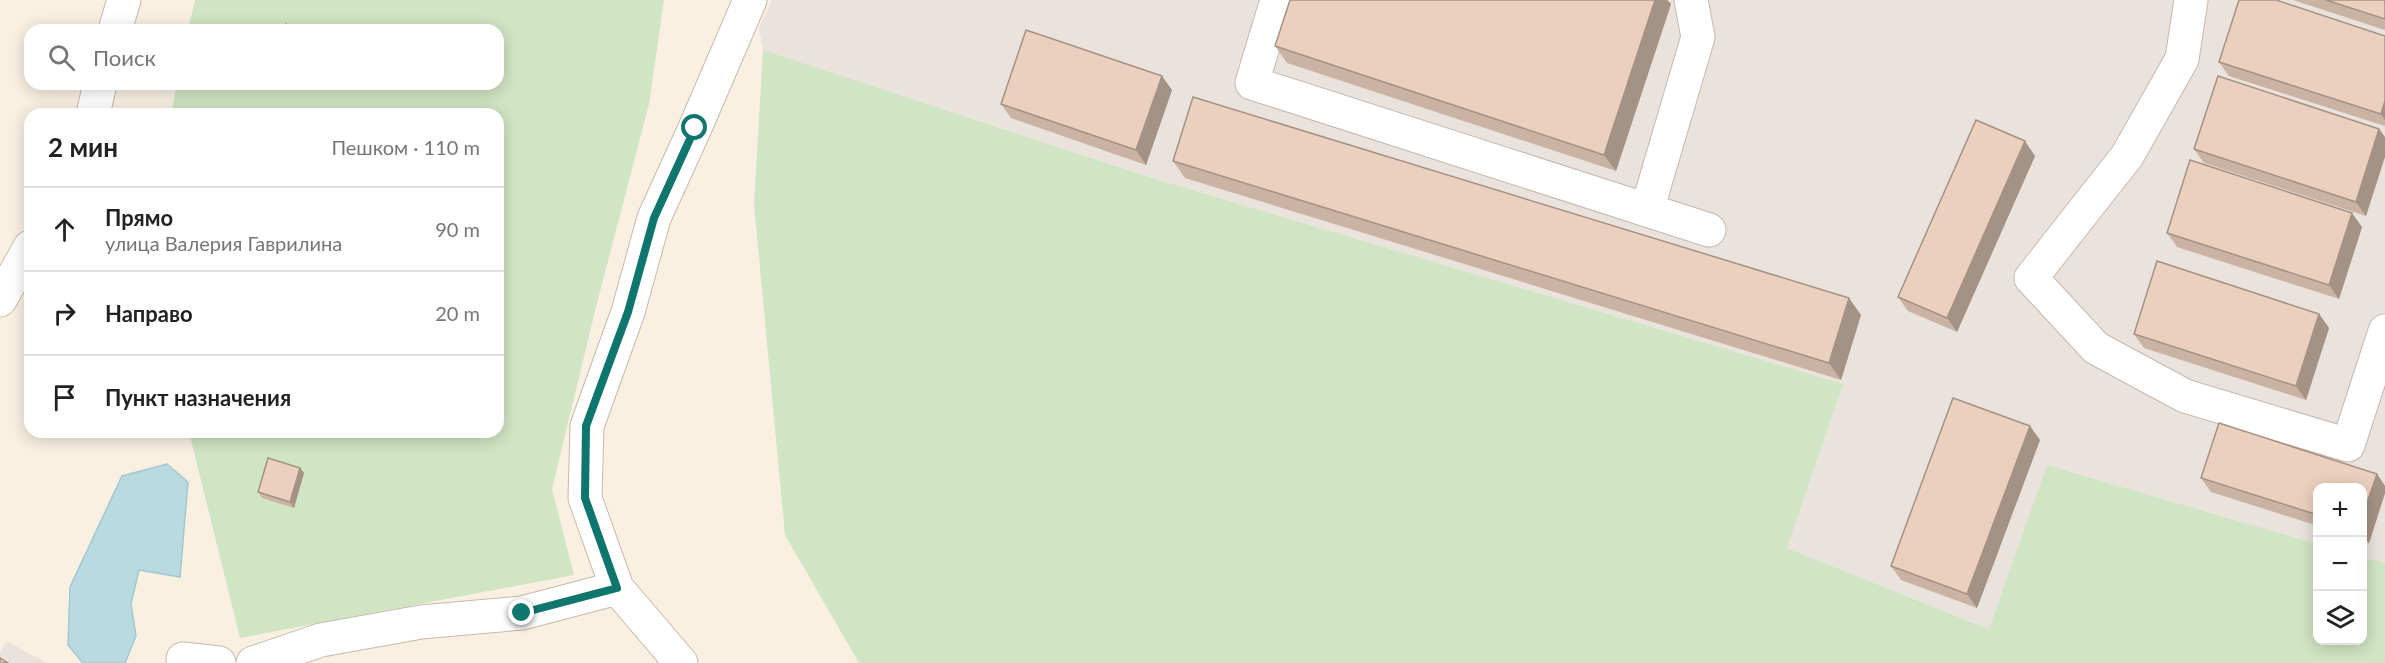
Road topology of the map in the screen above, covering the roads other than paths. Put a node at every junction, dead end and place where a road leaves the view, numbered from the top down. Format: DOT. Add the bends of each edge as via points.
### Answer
graph roads {
  1 [pos="124,0"];
  2 [pos="750,0"];
  3 [pos="1277,0"];
  4 [pos="1691,0"];
  5 [pos="2191,0"];
  6 [pos="117,24"];
  7 [pos="99,90"];
  8 [pos="94,108"];
  9 [pos="1647,210"];
  10 [pos="1709,230"];
  11 [pos="24,258"];
  12 [pos="0,300"];
  13 [pos="2385,331"];
  14 [pos="617,588"];
  15 [pos="183,659"];
  16 [pos="681,661"];
  17 [pos="219,663"];
  18 [pos="253,663"];
  1 -- 6 [label="street"];
  2 -- 14 [label="street" via="654,218 628,312 586,426 585,498"];
  3 -- 9 [label="street" via="1252,83"];
  4 -- 9 [label="street" via="1698,37"];
  5 -- 13 [label="street" via="2182,58 2127,156 2031,278 2096,348 2185,396 2348,445"];
  7 -- 8 [label="street"];
  9 -- 10 [label="street"];
  11 -- 12 [label="street"];
  14 -- 16 [label="street"];
  14 -- 18 [label="street" via="522,613 421,622 321,640"];
  15 -- 17 [label="street"];
}
